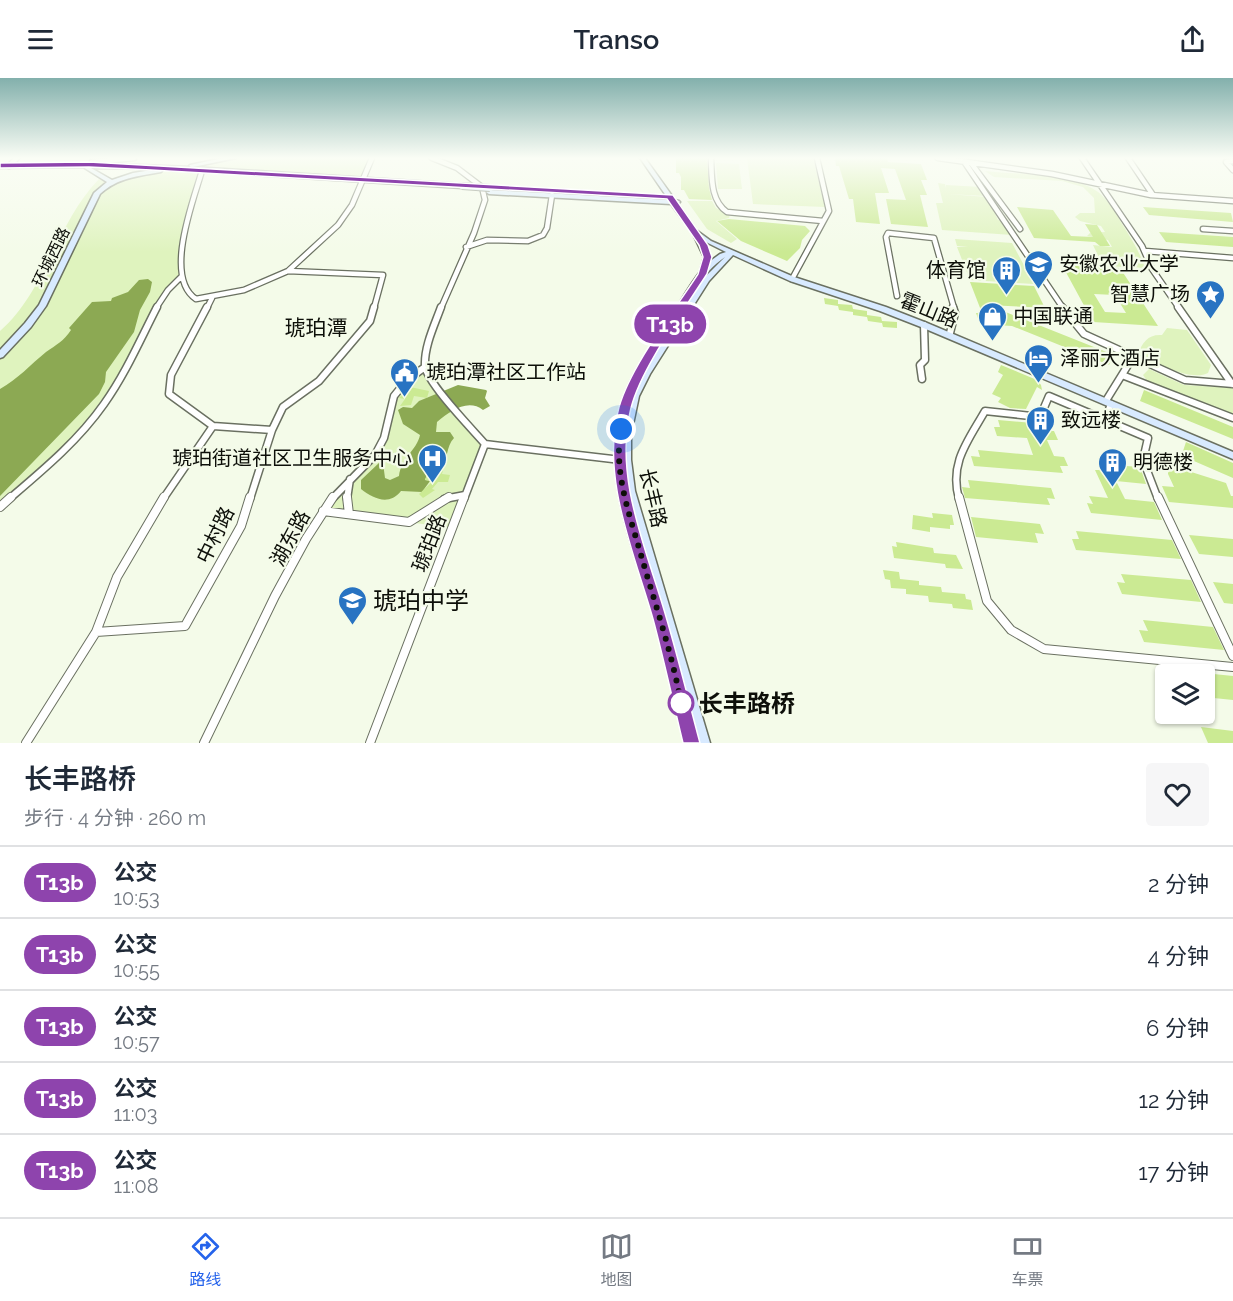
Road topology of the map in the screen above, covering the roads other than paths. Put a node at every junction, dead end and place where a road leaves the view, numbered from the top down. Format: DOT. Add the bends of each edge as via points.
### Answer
graph roads {
  1 [pos="102,189"];
  2 [pos="197,189"];
  3 [pos="358,189"];
  4 [pos="475,189"];
  5 [pos="483,189"];
  6 [pos="667,189"];
  7 [pos="668,189"];
  8 [pos="715,189"];
  9 [pos="824,189"];
  10 [pos="985,189"];
  11 [pos="989,189"];
  12 [pos="1105,189"];
  13 [pos="1120,189"];
  14 [pos="1149,189"];
  15 [pos="489,190"];
  16 [pos="552,195"];
  17 [pos="1153,195"];
  18 [pos="675,199"];
  19 [pos="1226,201"];
  20 [pos="1233,201"];
  21 [pos="1233,208"];
  22 [pos="823,221"];
  23 [pos="1020,229"];
  24 [pos="1203,229"];
  25 [pos="694,231"];
  26 [pos="1233,231"];
  27 [pos="474,233"];
  28 [pos="487,240"];
  29 [pos="466,247"];
  30 [pos="1145,251"];
  31 [pos="732,252"];
  32 [pos="1233,258"];
  33 [pos="288,271"];
  34 [pos="702,274"];
  35 [pos="182,276"];
  36 [pos="793,278"];
  37 [pos="897,296"];
  38 [pos="212,298"];
  39 [pos="924,325"];
  40 [pos="950,333"];
  41 [pos="0,355"];
  42 [pos="1133,357"];
  43 [pos="425,367"];
  44 [pos="1122,375"];
  45 [pos="922,379"];
  46 [pos="1232,384"];
  47 [pos="1109,402"];
  48 [pos="1233,418"];
  49 [pos="1105,420"];
  50 [pos="213,426"];
  51 [pos="272,430"];
  52 [pos="485,444"];
  53 [pos="1233,451"];
  54 [pos="1233,456"];
  55 [pos="623,460"];
  56 [pos="350,478"];
  57 [pos="465,495"];
  58 [pos="0,507"];
  59 [pos="323,511"];
  60 [pos="349,514"];
  61 [pos="96,632"];
  62 [pos="1233,656"];
  63 [pos="1233,667"];
  64 [pos="26,743"];
  65 [pos="204,743"];
  66 [pos="370,743"];
  67 [pos="692,743"];
  68 [pos="704,743"];
  1 -- 41 [label="main road, 环城西路" via="42,306"];
  2 -- 35 [label="street" via="183,240"];
  3 -- 33 [label="street" via="338,225"];
  4 -- 15 [label="main road, bridge"];
  5 -- 27 [label="street" via="485,200"];
  6 -- 18 [label="main road, 霍山路"];
  7 -- 18 [label="main road, 霍山路"];
  8 -- 22 [label="street" via="716,202 728,212"];
  9 -- 22 [label="street" via="829,211"];
  10 -- 42 [label="street" via="1072,322 1091,338"];
  11 -- 23 [label="street"];
  12 -- 30 [label="street"];
  13 -- 17 [label="street"];
  14 -- 17 [label="street"];
  15 -- 16 [label="main road"];
  15 -- 18 [label="main road"];
  16 -- 18 [label="main road"];
  16 -- 28 [label="street" via="543,235 528,241"];
  17 -- 19 [label="street"];
  18 -- 25 [label="main road, 霍山路"];
  18 -- 31 [label="main road, 霍山路" via="712,240"];
  19 -- 20 [label="street"];
  19 -- 21 [label="street"];
  22 -- 36 [label="street"];
  24 -- 26 [label="street"];
  25 -- 31 [label="main road, 霍山路"];
  25 -- 34 [label="main road" via="707,257"];
  27 -- 28 [label="street"];
  27 -- 29 [label="street"];
  28 -- 29 [label="street"];
  29 -- 43 [label="street" via="430,336"];
  30 -- 32 [label="street"];
  30 -- 46 [label="street" via="1152,269"];
  31 -- 34 [label="main road, 长丰路" via="723,254"];
  31 -- 36 [label="main road, 霍山路"];
  31 -- 55 [label="main road, 长丰路" via="706,280 646,373 635,396"];
  33 -- 38 [label="street"];
  33 -- 51 [label="street, 中村路" via="383,275 370,321 319,381 283,407"];
  34 -- 55 [label="main road, 长丰路" via="633,382 620,433"];
  35 -- 38 [label="street" via="186,291 196,299"];
  35 -- 58 [label="street" via="167,289 154,309 143,338 104,404 57,456"];
  36 -- 39 [label="main road, 霍山路"];
  36 -- 40 [label="main road, 霍山路" via="887,307"];
  37 -- 40 [label="street" via="888,233 933,238 955,313"];
  38 -- 50 [label="street" via="171,375 169,394"];
  39 -- 45 [label="street"];
  39 -- 47 [label="main road, 霍山路"];
  40 -- 47 [label="main road, 霍山路"];
  42 -- 44 [label="street"];
  42 -- 46 [label="street" via="1190,381"];
  43 -- 52 [label="street" via="438,390"];
  43 -- 56 [label="street, 湖东路" via="400,387 389,410 380,447"];
  44 -- 47 [label="street"];
  44 -- 48 [label="street"];
  47 -- 49 [label="street"];
  47 -- 53 [label="main road, 霍山路"];
  47 -- 54 [label="main road, 霍山路"];
  49 -- 62 [label="street" via="1148,438 1143,460 1147,475"];
  49 -- 63 [label="street" via="1049,396 1040,417 985,411 957,462 955,484 987,601 1009,630 1044,649"];
  50 -- 51 [label="street"];
  50 -- 61 [label="street" via="128,553 105,599"];
  51 -- 61 [label="street, 中村路" via="241,526 185,626"];
  52 -- 55 [label="street"];
  52 -- 57 [label="street, 琥珀路"];
  55 -- 67 [label="main road, 长丰路" via="625,499"];
  55 -- 68 [label="main road, 长丰路"];
  56 -- 59 [label="street, 湖东路"];
  56 -- 60 [label="street"];
  57 -- 60 [label="street" via="444,497 409,522"];
  57 -- 66 [label="street, 琥珀路"];
  59 -- 60 [label="street"];
  59 -- 65 [label="street, 湖东路"];
  61 -- 64 [label="street"];
}
